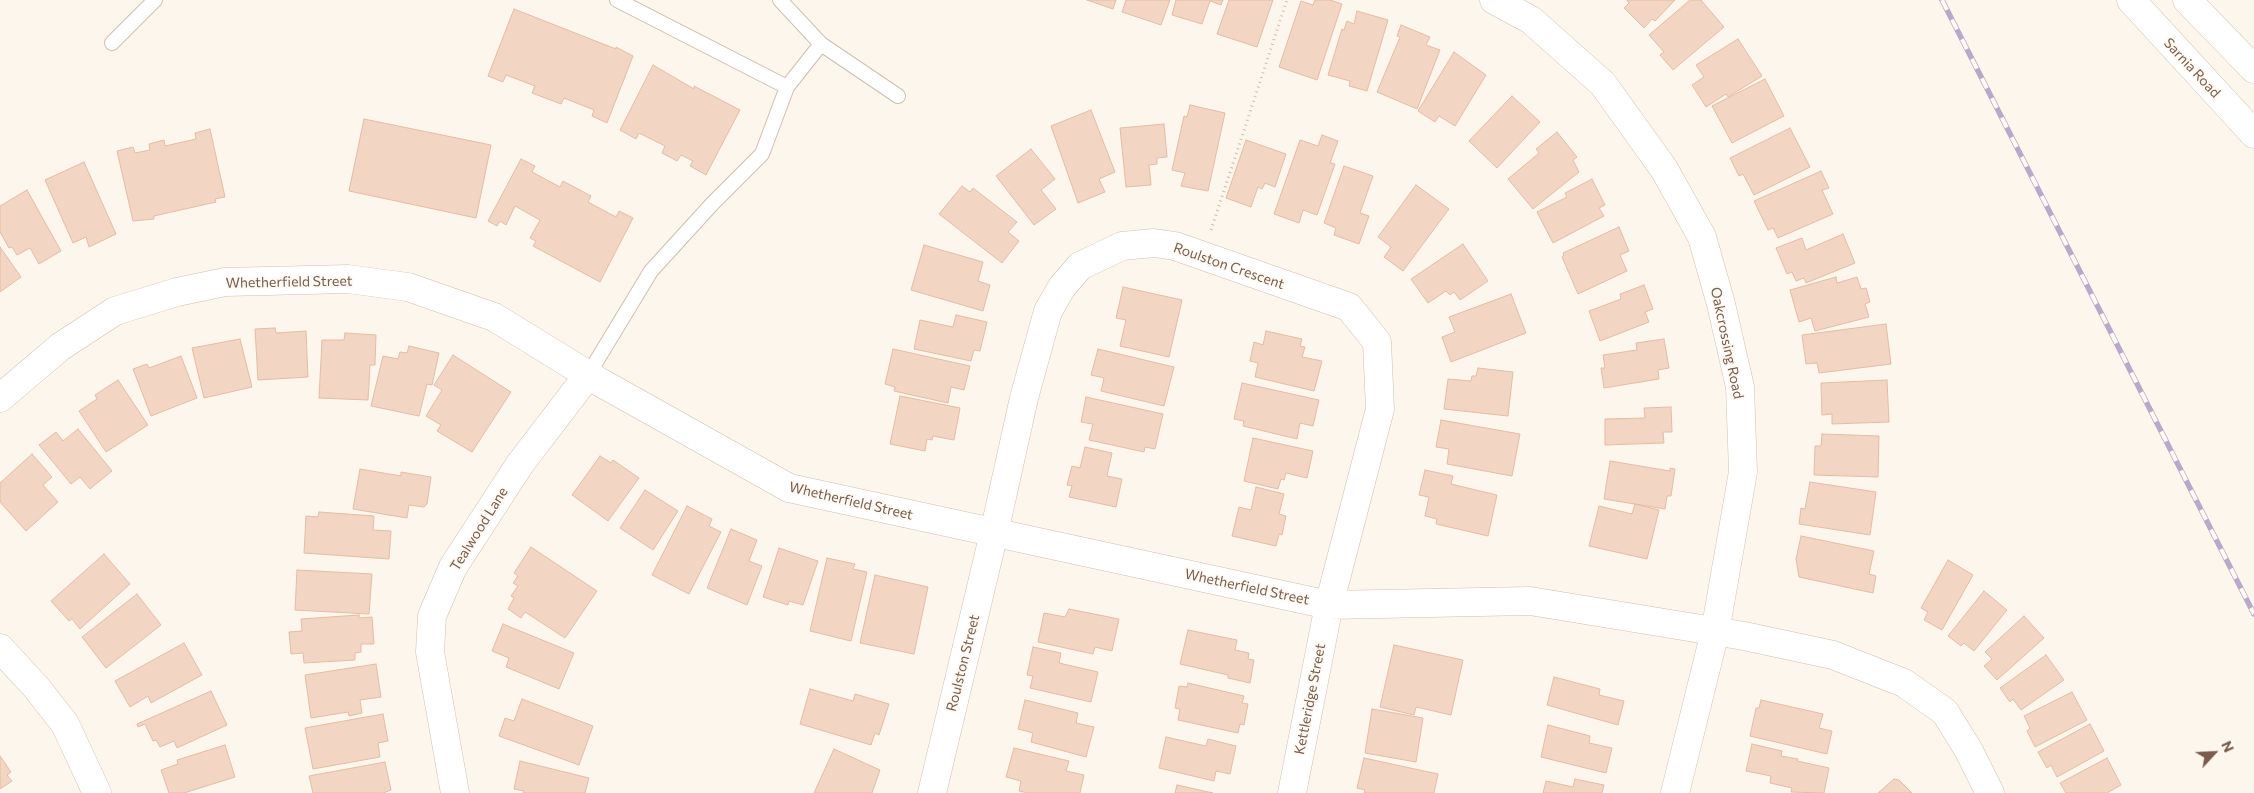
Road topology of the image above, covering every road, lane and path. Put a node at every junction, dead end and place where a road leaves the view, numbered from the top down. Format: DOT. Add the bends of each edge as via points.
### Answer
graph roads {
  1 [pos="155,0"];
  2 [pos="617,0"];
  3 [pos="780,0"];
  4 [pos="1287,0"];
  5 [pos="1494,0"];
  6 [pos="2131,0"];
  7 [pos="2187,0"];
  8 [pos="112,43"];
  9 [pos="821,44"];
  10 [pos="2254,69"];
  11 [pos="786,87"];
  12 [pos="898,96"];
  13 [pos="2254,134"];
  14 [pos="1202,256"];
  15 [pos="588,375"];
  16 [pos="0,398"];
  17 [pos="994,533"];
  18 [pos="1329,605"];
  19 [pos="1715,632"];
  20 [pos="0,648"];
  21 [pos="97,793"];
  22 [pos="455,793"];
  23 [pos="932,793"];
  24 [pos="1292,793"];
  25 [pos="1674,793"];
  26 [pos="1990,793"];
  1 -- 8 [label="lane"];
  2 -- 11 [label="lane"];
  3 -- 9 [label="lane"];
  4 -- 14 [label="path"];
  5 -- 19 [label="street, Oakcrossing Road" via="1531,20 1602,84 1664,169 1702,238 1740,387 1743,472"];
  6 -- 13 [label="street, Sarnia Road"];
  7 -- 10 [label="street"];
  9 -- 11 [label="lane"];
  9 -- 12 [label="lane"];
  11 -- 15 [label="lane" via="762,154 651,271"];
  14 -- 17 [label="street, Roulston Crescent" via="1175,246 1154,243 1122,246 1080,266 1062,287 1048,311 1024,398"];
  14 -- 18 [label="street, Roulston Crescent" via="1349,307 1377,342 1380,409"];
  15 -- 16 [label="street, Whetherfield Street" via="494,316 408,288 348,279 225,282 177,292 115,311 60,347"];
  15 -- 17 [label="street, Whetherfield Street" via="789,488"];
  15 -- 22 [label="street, Tealwood Lane" via="520,464 453,567 432,616 430,652"];
  17 -- 18 [label="street, Whetherfield Street"];
  17 -- 23 [label="street, Roulston Street"];
  18 -- 19 [label="street, Whetherfield Street" via="1530,601"];
  18 -- 24 [label="street, Kettleridge Street"];
  19 -- 25 [label="street, Oakcrossing Road"];
  19 -- 26 [label="street, Whetherfield Street" via="1833,655 1904,683 1945,712"];
  20 -- 21 [label="street" via="65,724"];
}
